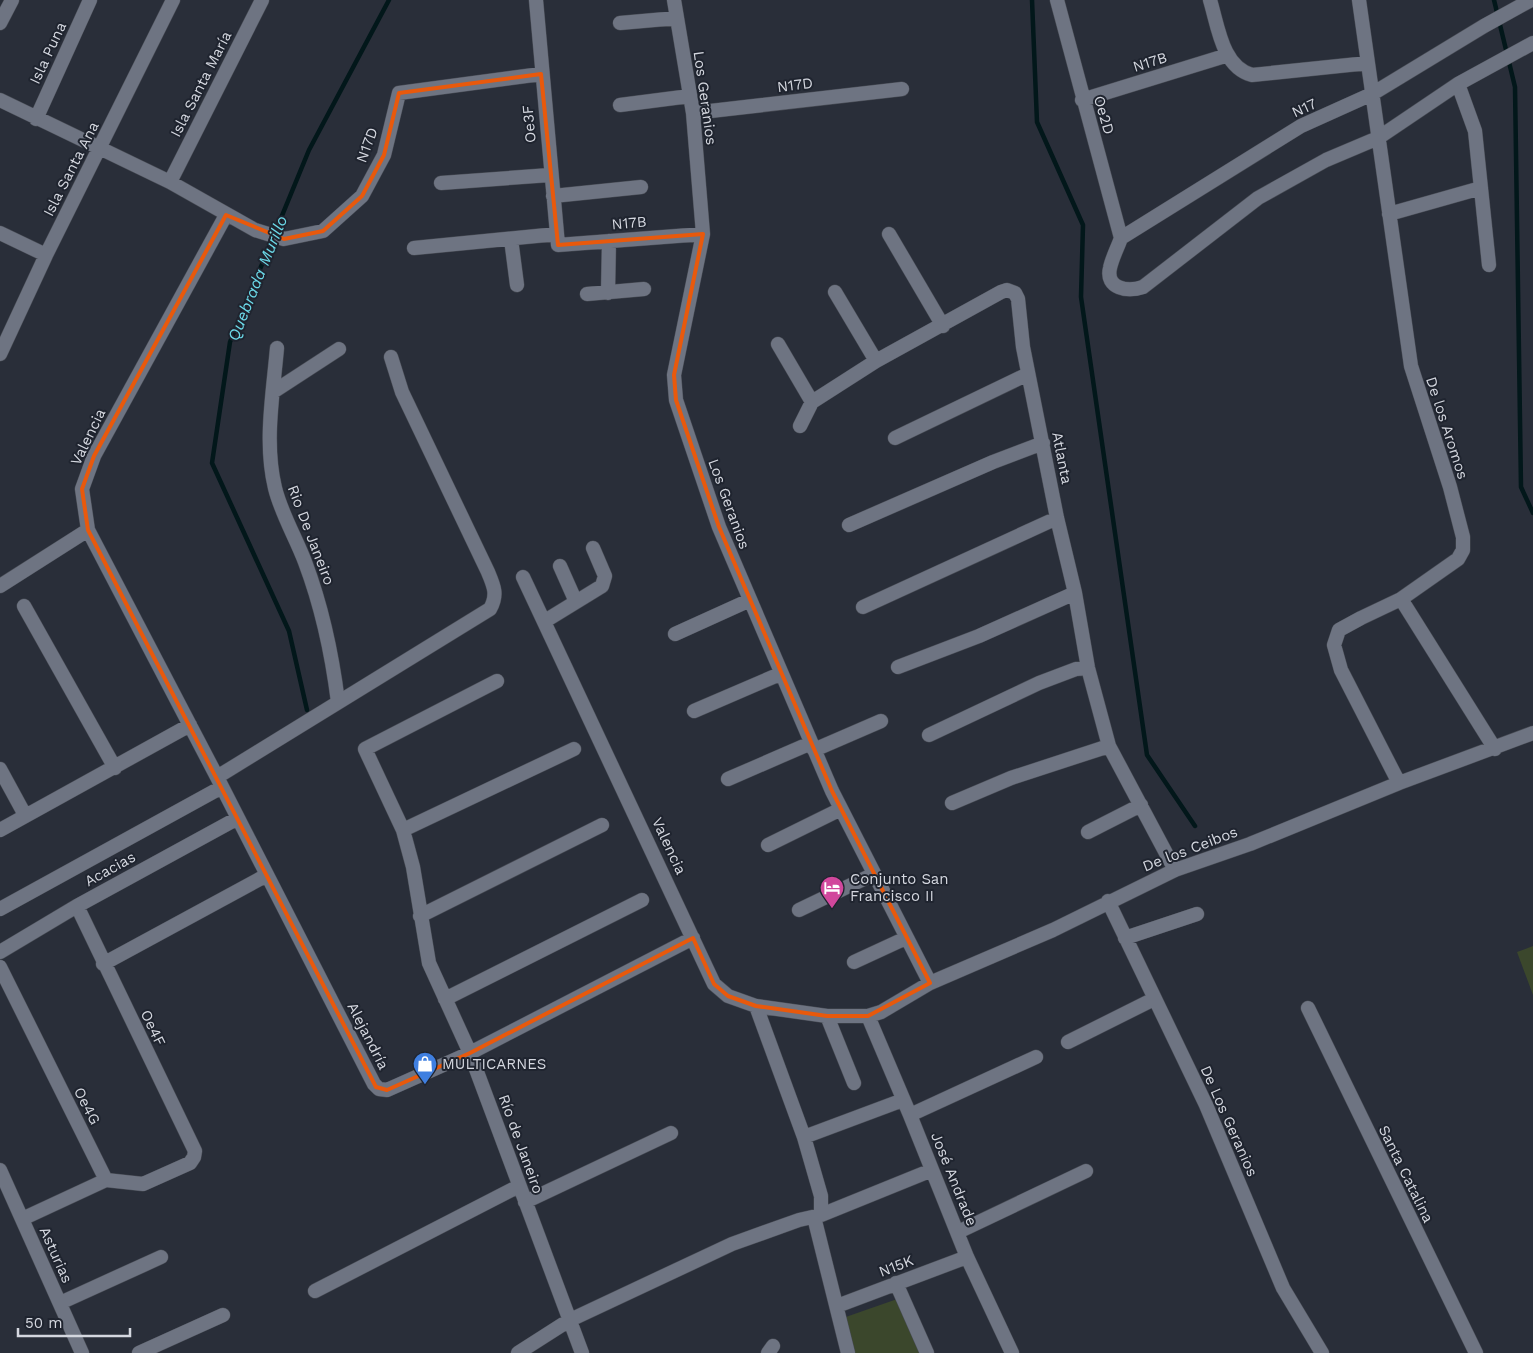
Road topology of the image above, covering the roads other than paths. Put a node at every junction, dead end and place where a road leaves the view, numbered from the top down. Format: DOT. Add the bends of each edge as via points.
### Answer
graph roads {
  1 [pos="12,0"];
  2 [pos="90,0"];
  3 [pos="173,0"];
  4 [pos="262,0"];
  5 [pos="536,0"];
  6 [pos="674,0"];
  7 [pos="1057,0"];
  8 [pos="1210,0"];
  9 [pos="1359,0"];
  10 [pos="1532,0"];
  11 [pos="677,18"];
  12 [pos="0,23"];
  13 [pos="620,23"];
  14 [pos="1533,43"];
  15 [pos="1228,55"];
  16 [pos="1368,62"];
  17 [pos="541,74"];
  18 [pos="1458,84"];
  19 [pos="902,89"];
  20 [pos="1372,94"];
  21 [pos="690,96"];
  22 [pos="0,100"];
  23 [pos="1082,100"];
  24 [pos="620,105"];
  25 [pos="692,113"];
  26 [pos="36,119"];
  27 [pos="1378,138"];
  28 [pos="100,149"];
  29 [pos="550,176"];
  30 [pos="170,182"];
  31 [pos="441,183"];
  32 [pos="641,187"];
  33 [pos="1481,188"];
  34 [pos="553,196"];
  35 [pos="1389,214"];
  36 [pos="226,215"];
  37 [pos="0,233"];
  38 [pos="703,234"];
  39 [pos="889,234"];
  40 [pos="1121,238"];
  41 [pos="511,239"];
  42 [pos="557,240"];
  43 [pos="609,241"];
  44 [pos="414,248"];
  45 [pos="46,255"];
  46 [pos="1489,265"];
  47 [pos="517,285"];
  48 [pos="644,289"];
  49 [pos="836,292"];
  50 [pos="608,293"];
  51 [pos="587,294"];
  52 [pos="943,326"];
  53 [pos="778,344"];
  54 [pos="277,348"];
  55 [pos="339,349"];
  56 [pos="0,354"];
  57 [pos="391,357"];
  58 [pos="876,361"];
  59 [pos="1028,374"];
  60 [pos="273,392"];
  61 [pos="812,402"];
  62 [pos="800,426"];
  63 [pos="895,438"];
  64 [pos="1043,443"];
  65 [pos="1057,518"];
  66 [pos="849,525"];
  67 [pos="88,530"];
  68 [pos="593,548"];
  69 [pos="560,566"];
  70 [pos="523,577"];
  71 [pos="0,586"];
  72 [pos="1075,593"];
  73 [pos="1401,599"];
  74 [pos="750,600"];
  75 [pos="576,602"];
  76 [pos="24,606"];
  77 [pos="863,607"];
  78 [pos="544,621"];
  79 [pos="675,634"];
  80 [pos="898,667"];
  81 [pos="1088,668"];
  82 [pos="780,674"];
  83 [pos="497,681"];
  84 [pos="338,702"];
  85 [pos="694,711"];
  86 [pos="881,721"];
  87 [pos="190,725"];
  88 [pos="1533,733"];
  89 [pos="929,736"];
  90 [pos="812,746"];
  91 [pos="1109,746"];
  92 [pos="574,749"];
  93 [pos="1495,749"];
  94 [pos="115,768"];
  95 [pos="0,769"];
  96 [pos="728,779"];
  97 [pos="220,782"];
  98 [pos="1399,783"];
  99 [pos="952,803"];
  100 [pos="1141,806"];
  101 [pos="841,809"];
  102 [pos="25,815"];
  103 [pos="238,818"];
  104 [pos="602,825"];
  105 [pos="0,830"];
  106 [pos="403,830"];
  107 [pos="1088,832"];
  108 [pos="768,845"];
  109 [pos="1175,870"];
  110 [pos="874,874"];
  111 [pos="267,875"];
  112 [pos="642,900"];
  113 [pos="1108,901"];
  114 [pos="77,906"];
  115 [pos="0,909"];
  116 [pos="799,910"];
  117 [pos="1197,914"];
  118 [pos="420,916"];
  119 [pos="694,938"];
  120 [pos="906,938"];
  121 [pos="1125,938"];
  122 [pos="0,952"];
  123 [pos="854,962"];
  124 [pos="103,964"];
  125 [pos="0,967"];
  126 [pos="930,983"];
  127 [pos="445,999"];
  128 [pos="1154,999"];
  129 [pos="756,1006"];
  130 [pos="1308,1008"];
  131 [pos="827,1016"];
  132 [pos="868,1016"];
  133 [pos="1068,1042"];
  134 [pos="470,1053"];
  135 [pos="1036,1057"];
  136 [pos="854,1083"];
  137 [pos="903,1100"];
  138 [pos="910,1115"];
  139 [pos="671,1133"];
  140 [pos="804,1137"];
  141 [pos="0,1170"];
  142 [pos="932,1170"];
  143 [pos="1086,1171"];
  144 [pos="106,1180"];
  145 [pos="519,1186"];
  146 [pos="525,1202"];
  147 [pos="817,1216"];
  148 [pos="22,1219"];
  149 [pos="958,1232"];
  150 [pos="160,1257"];
  151 [pos="967,1257"];
  152 [pos="896,1284"];
  153 [pos="315,1291"];
  154 [pos="60,1303"];
  155 [pos="837,1306"];
  156 [pos="223,1315"];
  157 [pos="568,1322"];
  158 [pos="82,1353"];
  159 [pos="139,1353"];
  160 [pos="518,1353"];
  161 [pos="582,1353"];
  162 [pos="848,1353"];
  163 [pos="927,1353"];
  164 [pos="1012,1353"];
  165 [pos="1322,1353"];
  166 [pos="1476,1353"];
  1 -- 12 [label="street"];
  2 -- 26 [label="street, Isla Puna"];
  3 -- 28 [label="street, Isla Santa Ana"];
  4 -- 30 [label="street, Isla Santa María"];
  5 -- 17 [label="street, Oe3F"];
  6 -- 11 [label="street, Los Geranios"];
  7 -- 23 [label="street, Oe2D"];
  8 -- 15 [label="street"];
  9 -- 16 [label="street, De los Aromos"];
  10 -- 20 [label="street, N17"];
  11 -- 13 [label="street"];
  11 -- 21 [label="street, Los Geranios"];
  14 -- 18 [label="street"];
  15 -- 16 [label="street" via="1233,66 1252,75"];
  15 -- 23 [label="street, N17B"];
  16 -- 20 [label="street, De los Aromos"];
  17 -- 29 [label="street, Oe3F"];
  17 -- 36 [label="street, N17D" via="399,93 384,155 362,196 323,231 284,239 255,230"];
  18 -- 27 [label="street"];
  18 -- 33 [label="street" via="1475,131"];
  19 -- 25 [label="street, N17D"];
  20 -- 27 [label="street, De los Aromos"];
  20 -- 40 [label="street, N17" via="1301,126"];
  21 -- 24 [label="street"];
  21 -- 25 [label="street, Los Geranios"];
  22 -- 26 [label="street"];
  23 -- 40 [label="street, Oe2D"];
  25 -- 38 [label="street, Los Geranios"];
  26 -- 28 [label="street"];
  27 -- 35 [label="street, De los Aromos"];
  27 -- 40 [label="street" via="1326,160 1258,198 1143,287 1133,290 1119,288 1110,278 1110,268"];
  28 -- 30 [label="street"];
  28 -- 45 [label="street, Isla Santa Ana"];
  29 -- 31 [label="street"];
  29 -- 34 [label="street, Oe3F"];
  30 -- 36 [label="street"];
  32 -- 34 [label="street"];
  33 -- 35 [label="street"];
  33 -- 46 [label="street"];
  34 -- 42 [label="street, Oe3F"];
  35 -- 73 [label="street, De los Aromos" via="1411,366 1463,537 1463,550 1458,559"];
  36 -- 67 [label="street, Valencia" via="94,456 82,489"];
  37 -- 45 [label="street"];
  38 -- 43 [label="street, N17B"];
  38 -- 74 [label="street, Los Geranios" via="673,387 719,527"];
  39 -- 52 [label="street"];
  41 -- 42 [label="street, N17B"];
  41 -- 44 [label="street, N17B"];
  41 -- 47 [label="street"];
  42 -- 43 [label="street, N17B"];
  43 -- 50 [label="street"];
  45 -- 56 [label="street, Isla Santa Ana"];
  48 -- 50 [label="street"];
  49 -- 58 [label="street"];
  50 -- 51 [label="street"];
  52 -- 58 [label="street, Atlanta"];
  52 -- 59 [label="street, Atlanta" via="1001,292 1011,290 1018,299"];
  53 -- 61 [label="street"];
  54 -- 60 [label="street, Rio De Janeiro"];
  55 -- 60 [label="street"];
  57 -- 84 [label="street" via="402,392 488,572 496,599 490,609"];
  58 -- 61 [label="street, Atlanta"];
  59 -- 63 [label="street"];
  59 -- 64 [label="street, Atlanta"];
  60 -- 84 [label="street, Rio De Janeiro" via="269,444 275,489 321,608"];
  61 -- 62 [label="street"];
  64 -- 65 [label="street, Atlanta"];
  64 -- 66 [label="street"];
  65 -- 72 [label="street, Atlanta"];
  65 -- 77 [label="street"];
  67 -- 71 [label="street"];
  67 -- 87 [label="street, Valencia"];
  68 -- 75 [label="street" via="605,576 604,581 602,586"];
  69 -- 75 [label="street"];
  70 -- 78 [label="street, Valencia"];
  72 -- 80 [label="street" via="979,636"];
  72 -- 81 [label="street, Atlanta"];
  73 -- 93 [label="street"];
  73 -- 98 [label="street, De los Aromos" via="1339,630 1334,645 1341,670"];
  74 -- 79 [label="street"];
  74 -- 82 [label="street, Los Geranios"];
  75 -- 78 [label="street"];
  76 -- 94 [label="street"];
  78 -- 119 [label="street, Valencia"];
  81 -- 89 [label="street" via="1076,669 1039,684"];
  81 -- 91 [label="street, Atlanta"];
  82 -- 85 [label="street"];
  82 -- 90 [label="street, Los Geranios"];
  83 -- 106 [label="street, Río de Janeiro" via="365,749"];
  84 -- 97 [label="street"];
  86 -- 90 [label="street"];
  87 -- 94 [label="street"];
  87 -- 97 [label="street, Valencia"];
  88 -- 93 [label="street, De los Ceibos"];
  90 -- 96 [label="street"];
  90 -- 101 [label="street, Los Geranios"];
  91 -- 99 [label="street" via="1034,770"];
  91 -- 100 [label="street, Atlanta"];
  92 -- 106 [label="street"];
  93 -- 98 [label="street, De los Ceibos"];
  94 -- 102 [label="street"];
  95 -- 102 [label="street"];
  97 -- 103 [label="street, Valencia"];
  97 -- 115 [label="street"];
  98 -- 109 [label="street, De los Ceibos" via="1250,844"];
  100 -- 107 [label="street"];
  100 -- 109 [label="street, Atlanta"];
  101 -- 108 [label="street"];
  101 -- 110 [label="street, Los Geranios"];
  102 -- 105 [label="street"];
  103 -- 111 [label="street, Alejandría"];
  103 -- 114 [label="street, Acacias"];
  104 -- 118 [label="street"];
  106 -- 118 [label="street, Río de Janeiro" via="413,867"];
  109 -- 113 [label="street, De los Ceibos"];
  110 -- 116 [label="street"];
  110 -- 120 [label="street, Los Geranios"];
  111 -- 124 [label="street"];
  111 -- 134 [label="street, Alejandría" via="376,1087 387,1090"];
  112 -- 127 [label="street"];
  113 -- 121 [label="street, De Los Geranios"];
  113 -- 126 [label="street, De los Ceibos" via="1053,930"];
  114 -- 122 [label="street, Acacias"];
  114 -- 124 [label="street, Oe4F"];
  117 -- 121 [label="street"];
  118 -- 127 [label="street, Río de Janeiro" via="429,963"];
  119 -- 129 [label="street, Valencia" via="714,984 728,996"];
  119 -- 134 [label="street, Alejandría"];
  120 -- 123 [label="street"];
  120 -- 126 [label="street, Los Geranios"];
  121 -- 128 [label="street, De Los Geranios"];
  124 -- 144 [label="street, Oe4F" via="196,1151 190,1163 143,1184"];
  125 -- 144 [label="street, Oe4G"];
  126 -- 132 [label="street, De los Ceibos" via="881,1012"];
  127 -- 134 [label="street, Río de Janeiro"];
  128 -- 133 [label="street"];
  128 -- 165 [label="street, De Los Geranios" via="1206,1105 1282,1288"];
  129 -- 131 [label="street, Valencia"];
  129 -- 140 [label="street"];
  130 -- 166 [label="street, Santa Catalina"];
  131 -- 132 [label="street, Valencia"];
  131 -- 136 [label="street"];
  132 -- 137 [label="street, José Andrade"];
  134 -- 145 [label="street, Río de Janeiro"];
  135 -- 138 [label="street"];
  137 -- 138 [label="street, José Andrade"];
  137 -- 140 [label="street"];
  138 -- 142 [label="street, José Andrade"];
  139 -- 146 [label="street"];
  140 -- 147 [label="street" via="821,1196"];
  141 -- 148 [label="street, Asturias"];
  142 -- 147 [label="street"];
  142 -- 149 [label="street, José Andrade"];
  143 -- 149 [label="street"];
  144 -- 148 [label="street"];
  145 -- 146 [label="street, Río de Janeiro"];
  145 -- 153 [label="street"];
  146 -- 157 [label="street, Río de Janeiro"];
  147 -- 155 [label="street"];
  147 -- 157 [label="street" via="732,1244"];
  148 -- 154 [label="street, Asturias"];
  149 -- 151 [label="street, José Andrade"];
  150 -- 154 [label="street"];
  151 -- 152 [label="street, N15K"];
  151 -- 164 [label="street, José Andrade"];
  152 -- 155 [label="street, N15K"];
  152 -- 163 [label="street"];
  154 -- 158 [label="street, Asturias"];
  155 -- 162 [label="street"];
  156 -- 159 [label="street"];
  157 -- 160 [label="street"];
  157 -- 161 [label="street, Río de Janeiro"];
}
